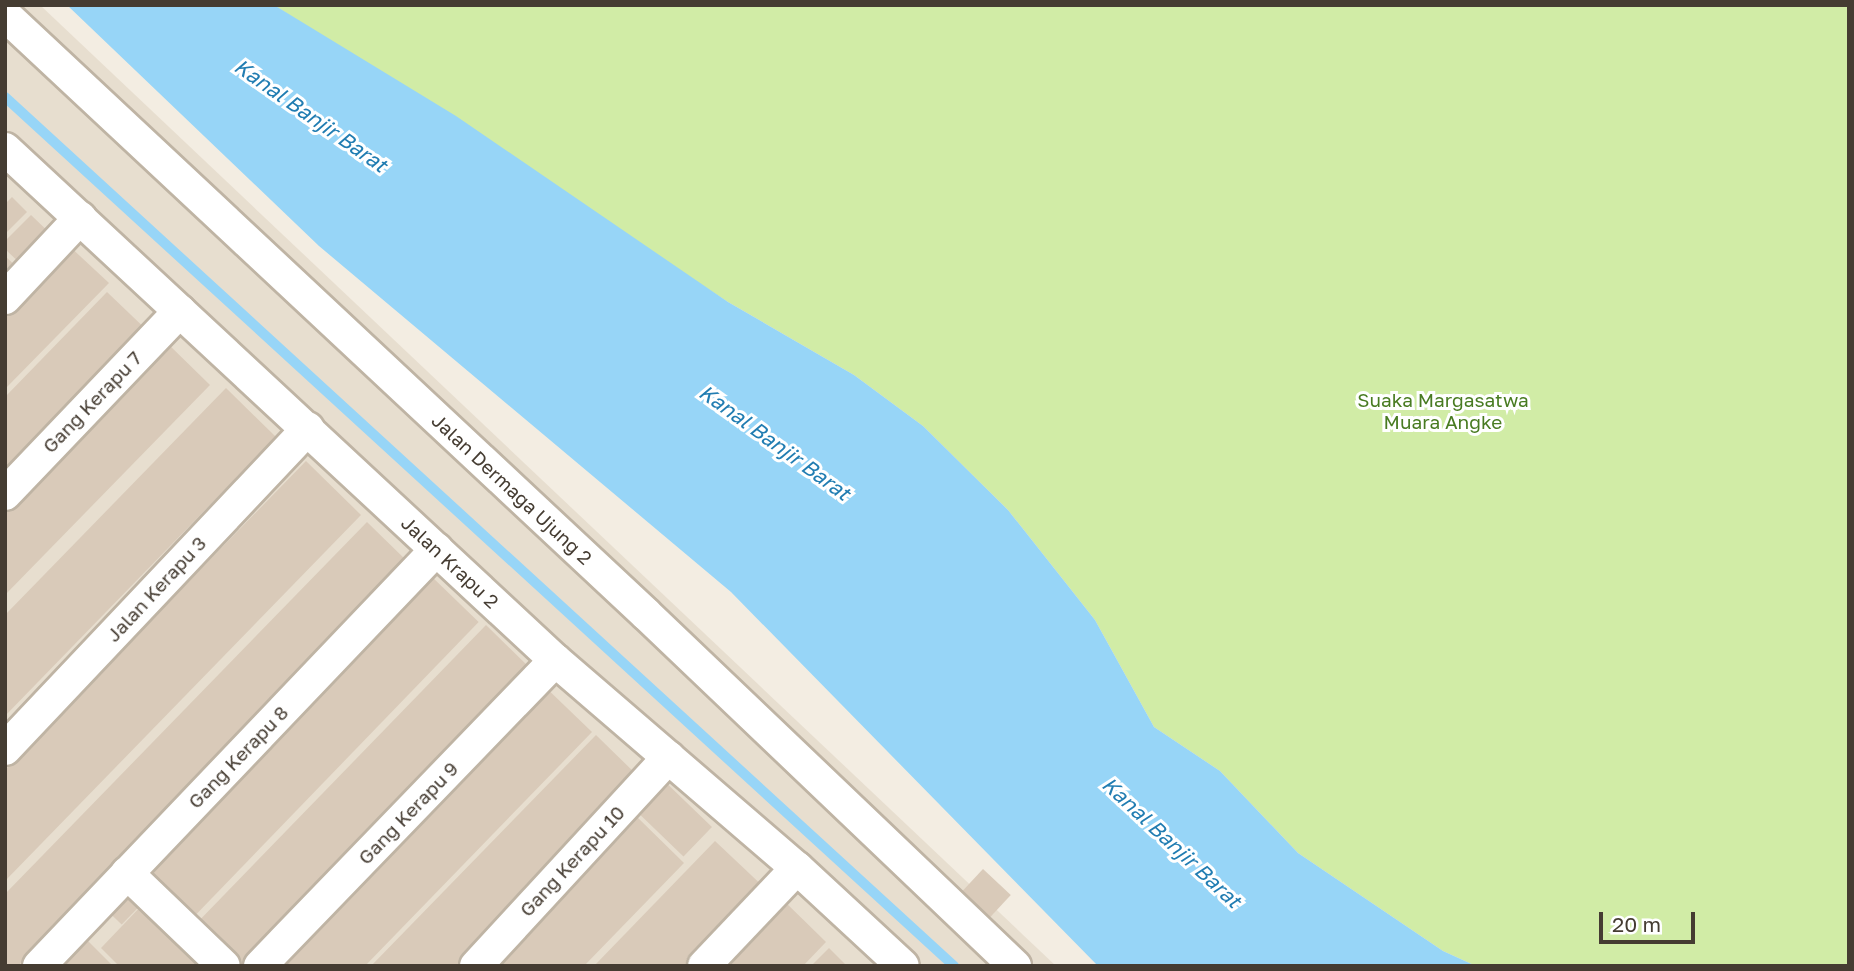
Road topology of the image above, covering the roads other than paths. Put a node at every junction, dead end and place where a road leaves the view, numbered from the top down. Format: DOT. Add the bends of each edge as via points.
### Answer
graph roads {
  1 [pos="5,15"];
  2 [pos="5,149"];
  3 [pos="80,218"];
  4 [pos="5,298"];
  5 [pos="180,311"];
  6 [pos="307,429"];
  7 [pos="5,494"];
  8 [pos="437,549"];
  9 [pos="555,660"];
  10 [pos="5,749"];
  11 [pos="669,757"];
  12 [pos="797,868"];
  13 [pos="127,873"];
  14 [pos="39,966"];
  15 [pos="224,966"];
  16 [pos="260,966"];
  17 [pos="476,966"];
  18 [pos="704,966"];
  19 [pos="903,966"];
  20 [pos="1015,966"];
  1 -- 20 [label="street, Jalan Dermaga Ujung 2" via="636,604"];
  2 -- 3 [label="street, Jalan Krapu 2"];
  3 -- 4 [label="street"];
  3 -- 5 [label="street, Jalan Krapu 2"];
  5 -- 6 [label="street, Jalan Krapu 2"];
  5 -- 7 [label="street, Gang Kerapu 7"];
  6 -- 8 [label="street, Jalan Krapu 2"];
  6 -- 10 [label="street, Jalan Kerapu 3"];
  8 -- 9 [label="street, Jalan Krapu 2"];
  8 -- 13 [label="street, Gang Kerapu 8"];
  9 -- 11 [label="street, Jalan Krapu 2"];
  9 -- 16 [label="street, Gang Kerapu 9"];
  11 -- 12 [label="street, Jalan Krapu 2"];
  11 -- 17 [label="street, Gang Kerapu 10"];
  12 -- 18 [label="street"];
  12 -- 19 [label="street, Jalan Krapu 2"];
  13 -- 14 [label="street, Gang Kerapu 8"];
  13 -- 15 [label="street"];
}
